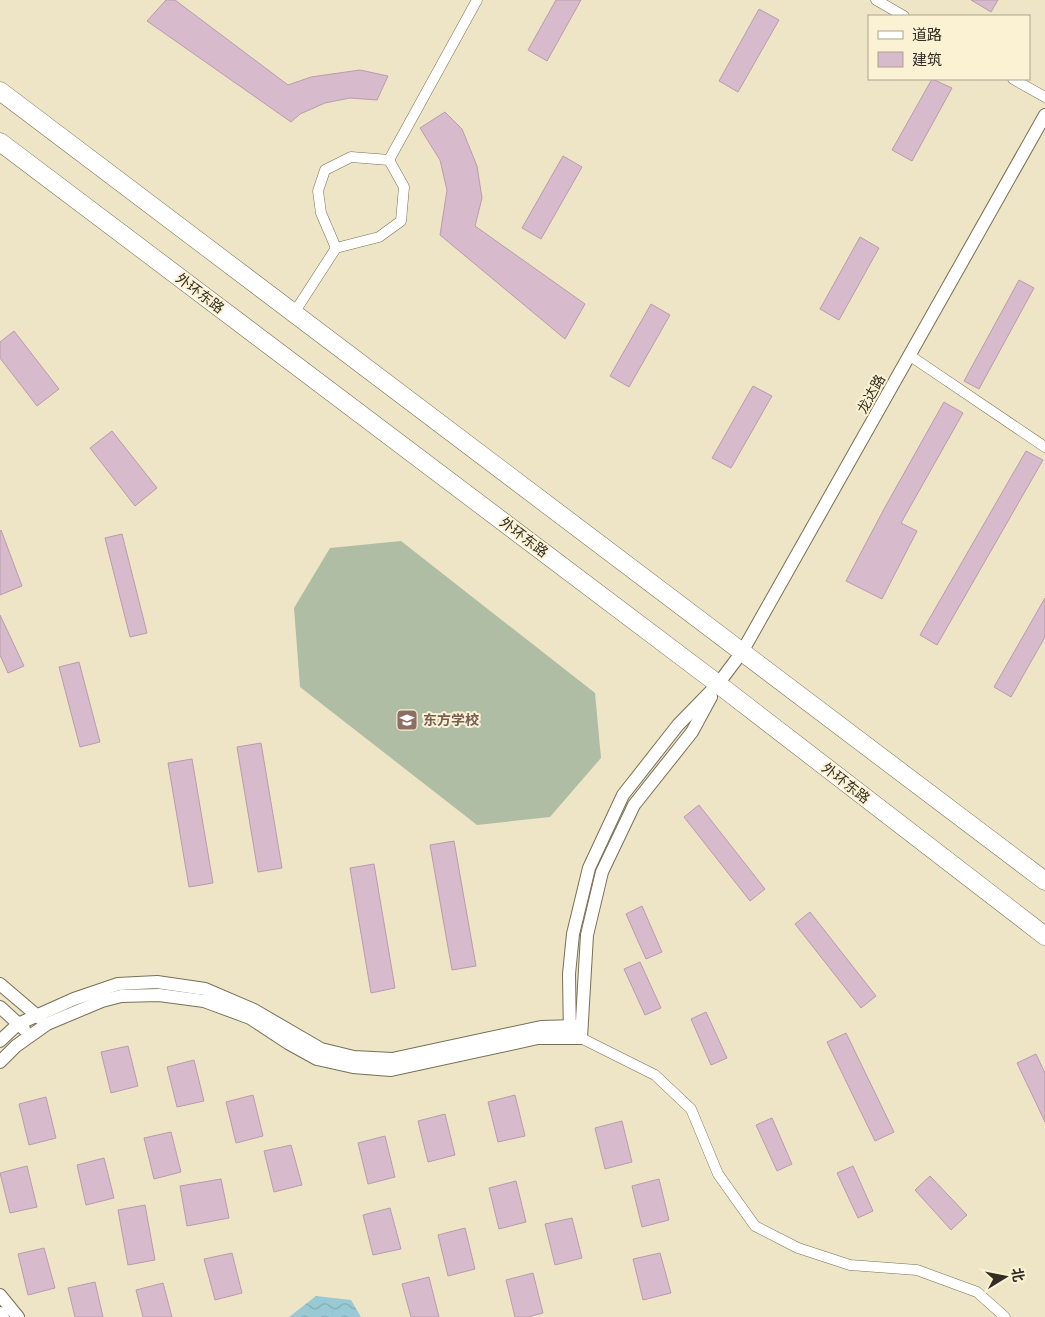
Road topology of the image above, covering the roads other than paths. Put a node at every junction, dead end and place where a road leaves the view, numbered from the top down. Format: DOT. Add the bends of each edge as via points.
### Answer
graph roads {
  1 [pos="477,0"];
  2 [pos="876,0"];
  3 [pos="902,15"];
  4 [pos="1015,80"];
  5 [pos="0,92"];
  6 [pos="1045,97"];
  7 [pos="1045,115"];
  8 [pos="0,142"];
  9 [pos="389,160"];
  10 [pos="336,248"];
  11 [pos="294,314"];
  12 [pos="910,355"];
  13 [pos="1045,447"];
  14 [pos="742,652"];
  15 [pos="718,684"];
  16 [pos="1045,881"];
  17 [pos="1045,936"];
  18 [pos="0,984"];
  19 [pos="0,1007"];
  20 [pos="36,1015"];
  21 [pos="18,1024"];
  22 [pos="47,1024"];
  23 [pos="575,1032"];
  24 [pos="30,1034"];
  25 [pos="0,1041"];
  26 [pos="0,1062"];
  27 [pos="0,1295"];
  28 [pos="0,1313"];
  29 [pos="3,1317"];
  30 [pos="18,1317"];
  31 [pos="1006,1317"];
  1 -- 9 [label="street"];
  2 -- 3 [label="street"];
  4 -- 6 [label="street"];
  5 -- 11 [label="highway"];
  7 -- 12 [label="street, 龙达路"];
  8 -- 15 [label="highway, 外环东路"];
  9 -- 10 [label="street" via="404,187 401,220 379,237"];
  9 -- 10 [label="street" via="351,157 325,170 318,191 321,213"];
  10 -- 11 [label="street"];
  11 -- 14 [label="highway"];
  12 -- 13 [label="street"];
  12 -- 14 [label="street, 龙达路"];
  14 -- 15 [label="street, 龙达路"];
  14 -- 16 [label="highway"];
  15 -- 17 [label="highway, 外环东路"];
  15 -- 23 [label="street, 龙达路" via="678,725 623,795 589,868 573,934 569,974"];
  18 -- 20 [label="street"];
  19 -- 21 [label="street"];
  20 -- 21 [label="street"];
  20 -- 22 [label="street"];
  20 -- 23 [label="street" via="118,984 158,982 221,996 254,1010 321,1048 354,1057 392,1059 541,1027"];
  21 -- 24 [label="street"];
  21 -- 25 [label="street"];
  22 -- 23 [label="street" via="121,996 159,995 204,1001 250,1018 317,1059 353,1067 391,1070"];
  22 -- 24 [label="street"];
  23 -- 31 [label="street" via="655,1075 691,1109 718,1174 755,1226 798,1248 850,1265 917,1270 977,1292"];
  24 -- 26 [label="street"];
  27 -- 30 [label="street"];
  28 -- 29 [label="street"];
}
